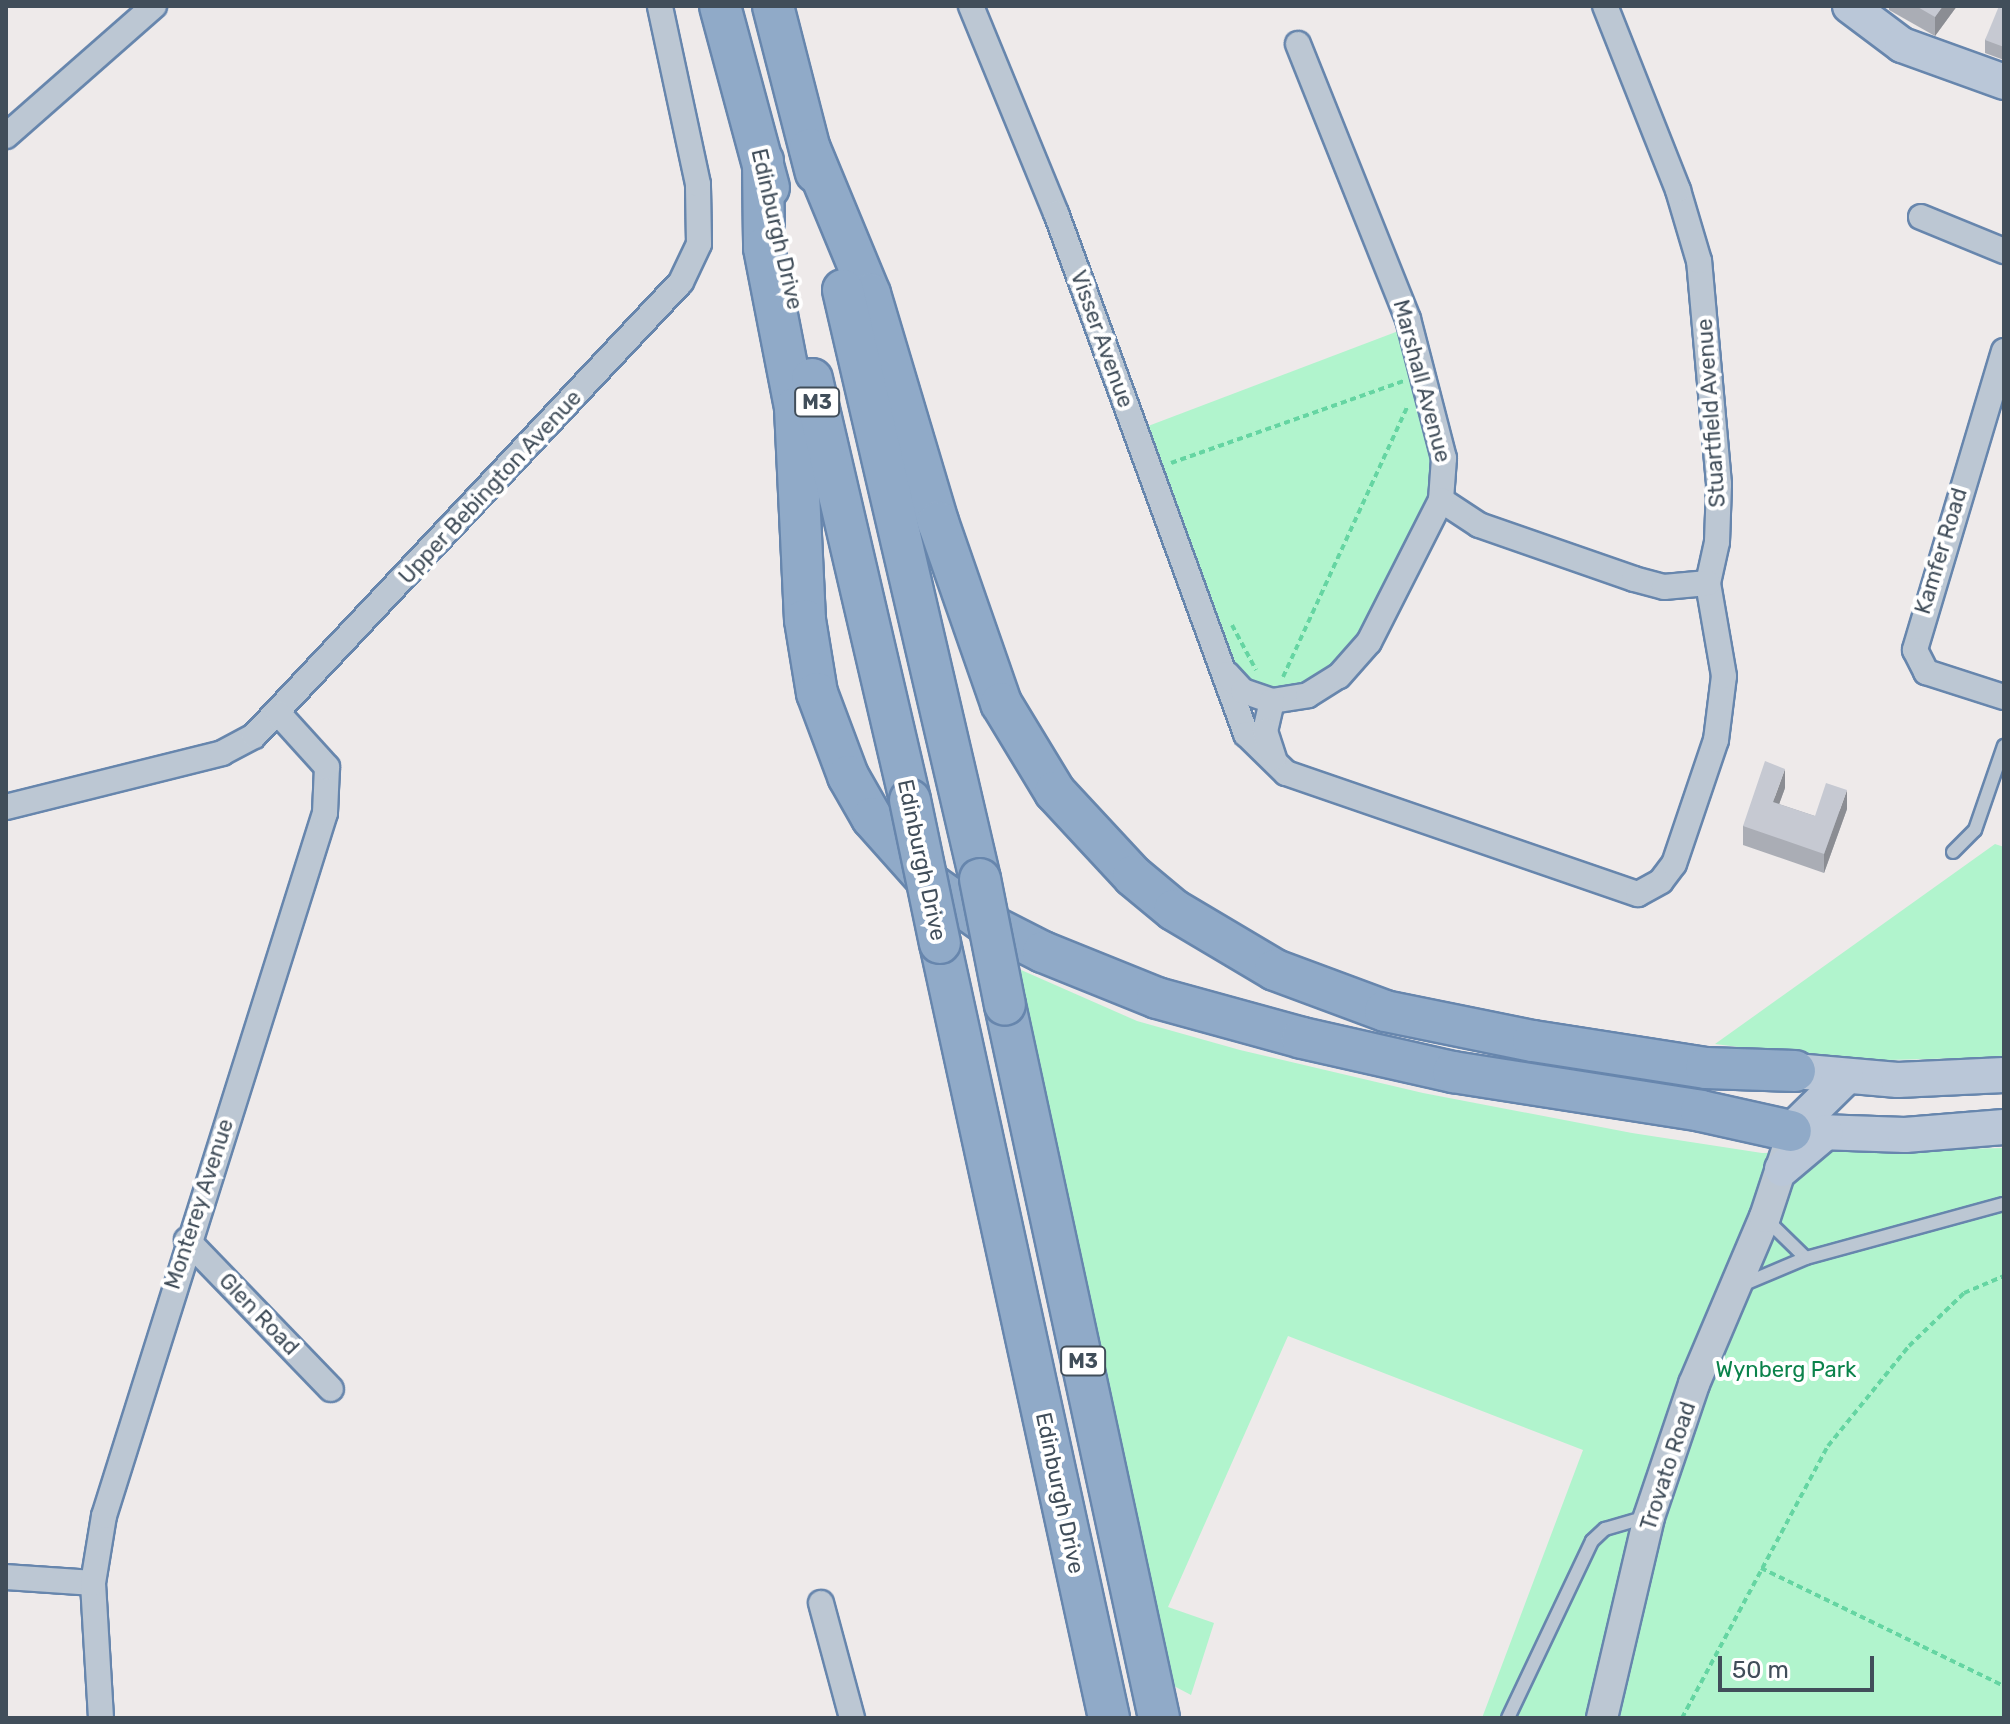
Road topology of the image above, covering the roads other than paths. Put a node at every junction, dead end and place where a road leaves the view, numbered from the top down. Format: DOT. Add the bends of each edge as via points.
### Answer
graph roads {
  1 [pos="154,6"];
  2 [pos="660,6"];
  3 [pos="720,6"];
  4 [pos="773,6"];
  5 [pos="971,6"];
  6 [pos="1605,6"];
  7 [pos="1850,6"];
  8 [pos="1298,44"];
  9 [pos="2004,82"];
  10 [pos="6,136"];
  11 [pos="810,149"];
  12 [pos="763,161"];
  13 [pos="1921,217"];
  14 [pos="2004,251"];
  15 [pos="2004,351"];
  16 [pos="1441,500"];
  17 [pos="1708,583"];
  18 [pos="1227,674"];
  19 [pos="2004,697"];
  20 [pos="1272,701"];
  21 [pos="279,714"];
  22 [pos="2004,746"];
  23 [pos="1286,773"];
  24 [pos="6,807"];
  25 [pos="1953,852"];
  26 [pos="1706,1068"];
  27 [pos="1795,1071"];
  28 [pos="2004,1075"];
  29 [pos="1846,1077"];
  30 [pos="2004,1127"];
  31 [pos="1800,1144"];
  32 [pos="2004,1204"];
  33 [pos="1765,1217"];
  34 [pos="187,1240"];
  35 [pos="1806,1258"];
  36 [pos="1735,1287"];
  37 [pos="331,1389"];
  38 [pos="1649,1517"];
  39 [pos="6,1577"];
  40 [pos="93,1583"];
  41 [pos="821,1603"];
  42 [pos="101,1718"];
  43 [pos="852,1718"];
  44 [pos="1109,1718"];
  45 [pos="1159,1718"];
  46 [pos="1508,1718"];
  47 [pos="1602,1718"];
  1 -- 10 [label="street"];
  2 -- 21 [label="street, Upper Bebington Avenue" via="698,184 696,257 681,282"];
  3 -- 12 [label="highway, Edinburgh Drive / M3"];
  4 -- 11 [label="highway, M3"];
  5 -- 18 [label="street, Visser Avenue" via="1056,213"];
  6 -- 17 [label="street, Stuartfield Avenue" via="1678,190 1699,261 1719,484 1717,542"];
  7 -- 9 [label="main road" via="1902,45"];
  8 -- 16 [label="street, Marshall Avenue" via="1386,259 1423,374 1446,473"];
  11 -- 26 [label="highway" via="870,294 938,522 1001,703 1055,792 1122,866 1227,944 1319,990 1385,1011 1533,1041"];
  11 -- 45 [label="highway, M3, bridge" via="980,879"];
  12 -- 31 [label="highway" via="764,248 795,408 804,606 817,693 842,763 872,818 932,885 984,922 1043,952 1157,998 1453,1072 1701,1111"];
  12 -- 44 [label="highway, Edinburgh Drive / M3, bridge" via="910,800"];
  13 -- 14 [label="street"];
  15 -- 19 [label="street, Kamfer Road" via="1915,650 1926,672"];
  16 -- 17 [label="street" via="1479,525 1634,579 1664,587"];
  16 -- 20 [label="street" via="1353,663 1315,692"];
  17 -- 23 [label="street, Stuartfield Avenue" via="1724,676 1716,740 1674,864 1650,889 1619,891"];
  18 -- 20 [label="street" via="1243,691"];
  18 -- 23 [label="street, Stuartfield Avenue" via="1246,734"];
  20 -- 23 [label="street" via="1265,731 1269,751"];
  21 -- 24 [label="street, Upper Bebington Avenue" via="230,750"];
  21 -- 34 [label="street, Monterey Avenue" via="327,767 325,813"];
  22 -- 25 [label="lane" via="1975,830"];
  26 -- 27 [label="highway"];
  26 -- 31 [label="highway" via="1764,1090 1781,1108"];
  27 -- 29 [label="main road"];
  28 -- 29 [label="main road"];
  29 -- 31 [label="main road"];
  30 -- 31 [label="main road"];
  31 -- 33 [label="street, Trovato Road"];
  32 -- 35 [label="lane"];
  33 -- 35 [label="lane"];
  33 -- 36 [label="street, Trovato Road"];
  34 -- 37 [label="street, Glen Road"];
  34 -- 40 [label="street, Monterey Avenue" via="118,1462"];
  35 -- 36 [label="lane"];
  36 -- 38 [label="street, Trovato Road" via="1694,1384"];
  38 -- 46 [label="lane" via="1605,1529 1592,1541"];
  38 -- 47 [label="street, Trovato Road"];
  39 -- 40 [label="street"];
  40 -- 42 [label="street, Monterey Avenue"];
  41 -- 43 [label="street"];
}
